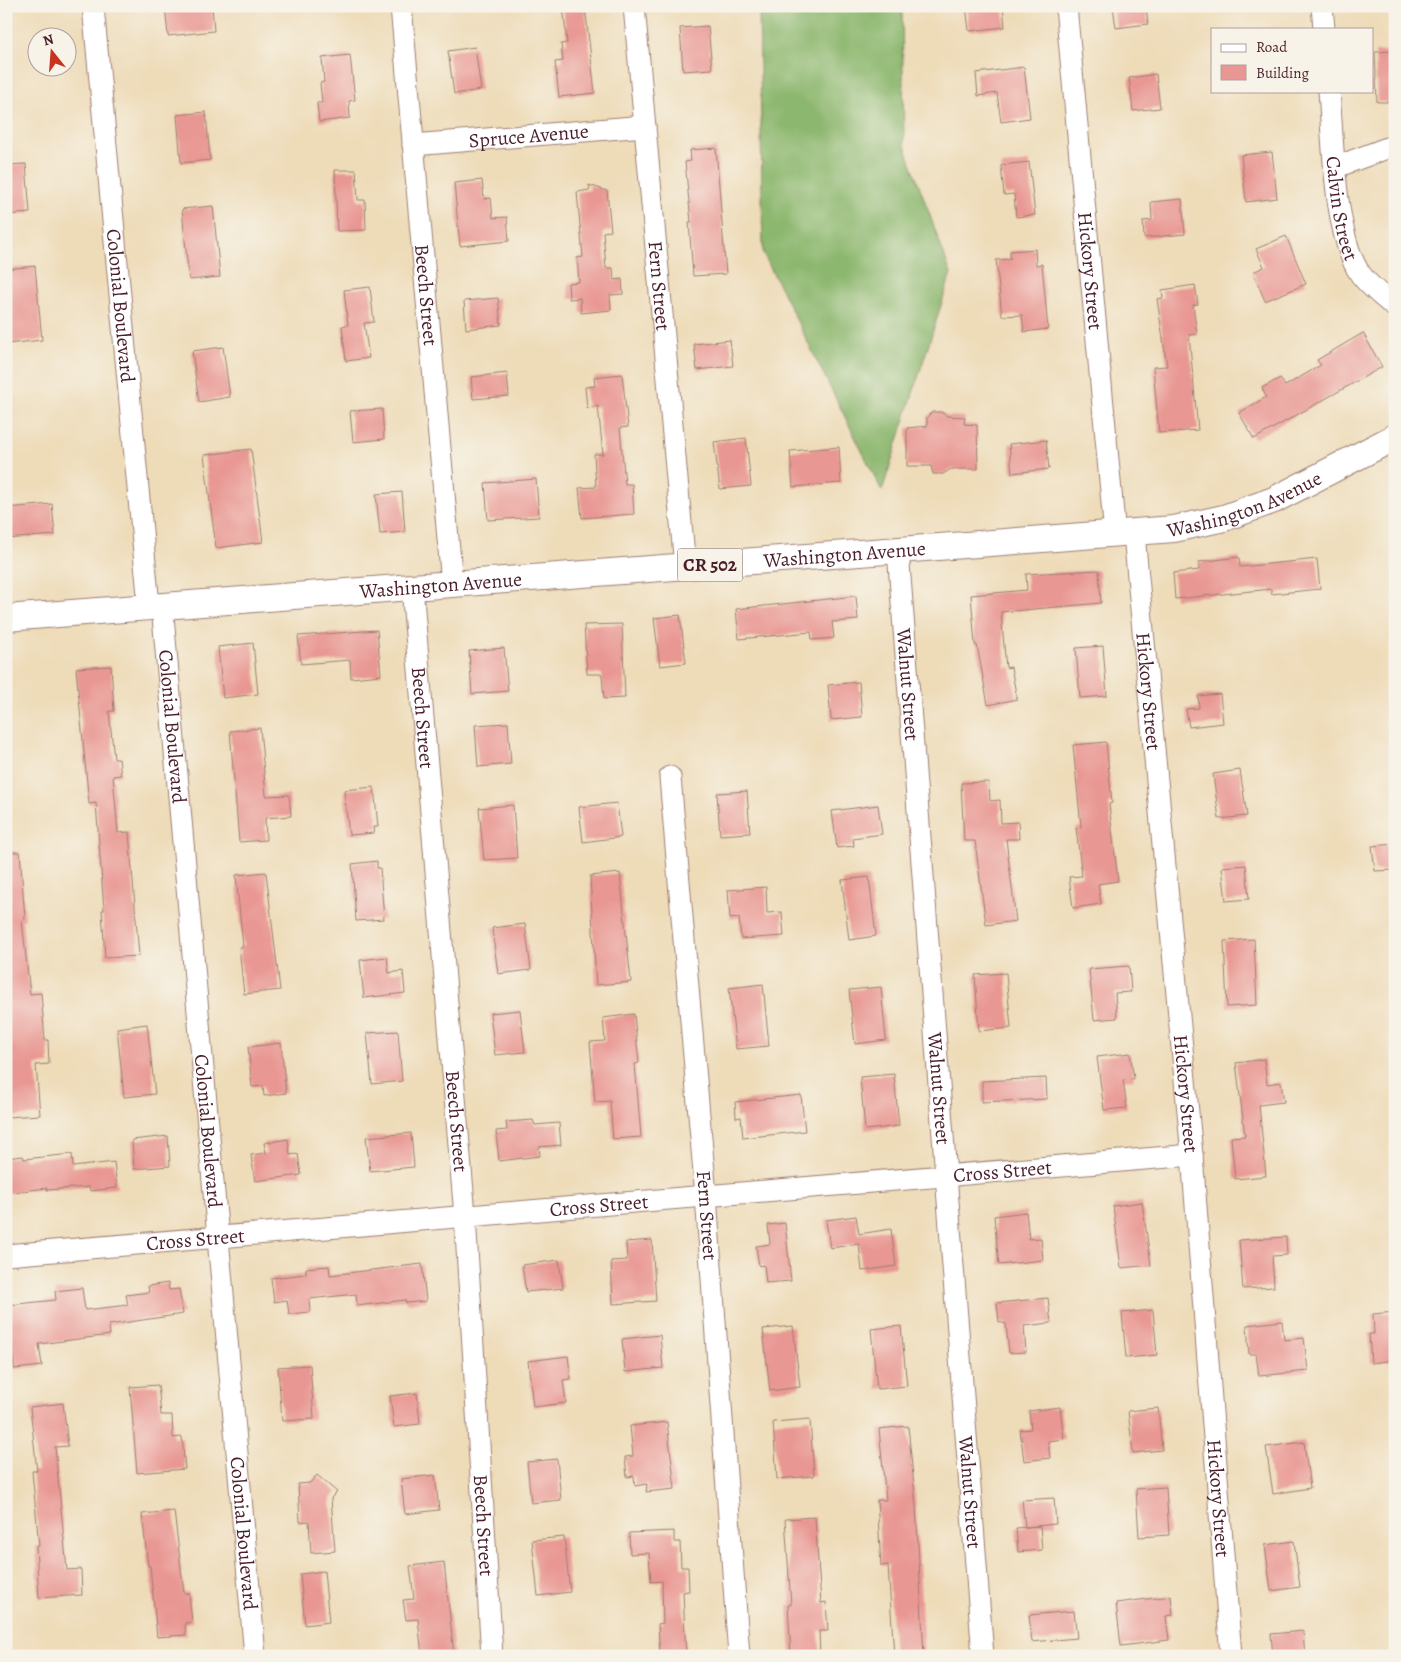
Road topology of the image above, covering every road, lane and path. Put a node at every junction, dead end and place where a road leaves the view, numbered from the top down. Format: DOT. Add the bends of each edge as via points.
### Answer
graph roads {
  1 [pos="93,6"];
  2 [pos="400,6"];
  3 [pos="634,6"];
  4 [pos="1066,6"];
  5 [pos="1322,6"];
  6 [pos="1324,28"];
  7 [pos="1329,92"];
  8 [pos="645,126"];
  9 [pos="413,145"];
  10 [pos="1395,145"];
  11 [pos="1336,166"];
  12 [pos="1395,307"];
  13 [pos="1395,437"];
  14 [pos="1125,534"];
  15 [pos="898,551"];
  16 [pos="685,567"];
  17 [pos="452,584"];
  18 [pos="412,587"];
  19 [pos="155,605"];
  20 [pos="6,618"];
  21 [pos="670,777"];
  22 [pos="1192,1155"];
  23 [pos="946,1176"];
  24 [pos="706,1196"];
  25 [pos="465,1216"];
  26 [pos="218,1237"];
  27 [pos="6,1255"];
  28 [pos="255,1656"];
  29 [pos="492,1656"];
  30 [pos="739,1656"];
  31 [pos="983,1656"];
  32 [pos="1231,1656"];
  1 -- 19 [label="street, Colonial Boulevard"];
  2 -- 9 [label="street, Beech Street"];
  3 -- 8 [label="street, Fern Street"];
  4 -- 14 [label="street, Hickory Street"];
  5 -- 6 [label="street"];
  7 -- 11 [label="street, Calvin Street"];
  8 -- 9 [label="street, Spruce Avenue"];
  8 -- 16 [label="street, Fern Street"];
  9 -- 17 [label="street, Beech Street"];
  10 -- 11 [label="street"];
  11 -- 12 [label="street, Calvin Street" via="1343,232 1350,256 1361,275"];
  13 -- 14 [label="main road, Washington Avenue / CR 502" via="1274,500 1224,518 1174,529"];
  14 -- 15 [label="main road, Washington Avenue / CR 502"];
  14 -- 22 [label="street, Hickory Street"];
  15 -- 16 [label="main road, Washington Avenue / CR 502"];
  15 -- 23 [label="street, Walnut Street"];
  16 -- 17 [label="main road, Washington Avenue / CR 502"];
  17 -- 18 [label="main road, Washington Avenue / CR 502"];
  18 -- 19 [label="main road, Washington Avenue / CR 502"];
  18 -- 25 [label="street, Beech Street"];
  19 -- 20 [label="main road, Washington Avenue / CR 502"];
  19 -- 26 [label="street, Colonial Boulevard"];
  21 -- 24 [label="street, Fern Street"];
  22 -- 23 [label="street, Cross Street"];
  22 -- 32 [label="street, Hickory Street"];
  23 -- 24 [label="street, Cross Street"];
  23 -- 31 [label="street, Walnut Street"];
  24 -- 25 [label="street, Cross Street"];
  24 -- 30 [label="street, Fern Street"];
  25 -- 26 [label="street, Cross Street"];
  25 -- 29 [label="street, Beech Street"];
  26 -- 27 [label="street, Cross Street"];
  26 -- 28 [label="street, Colonial Boulevard"];
}
